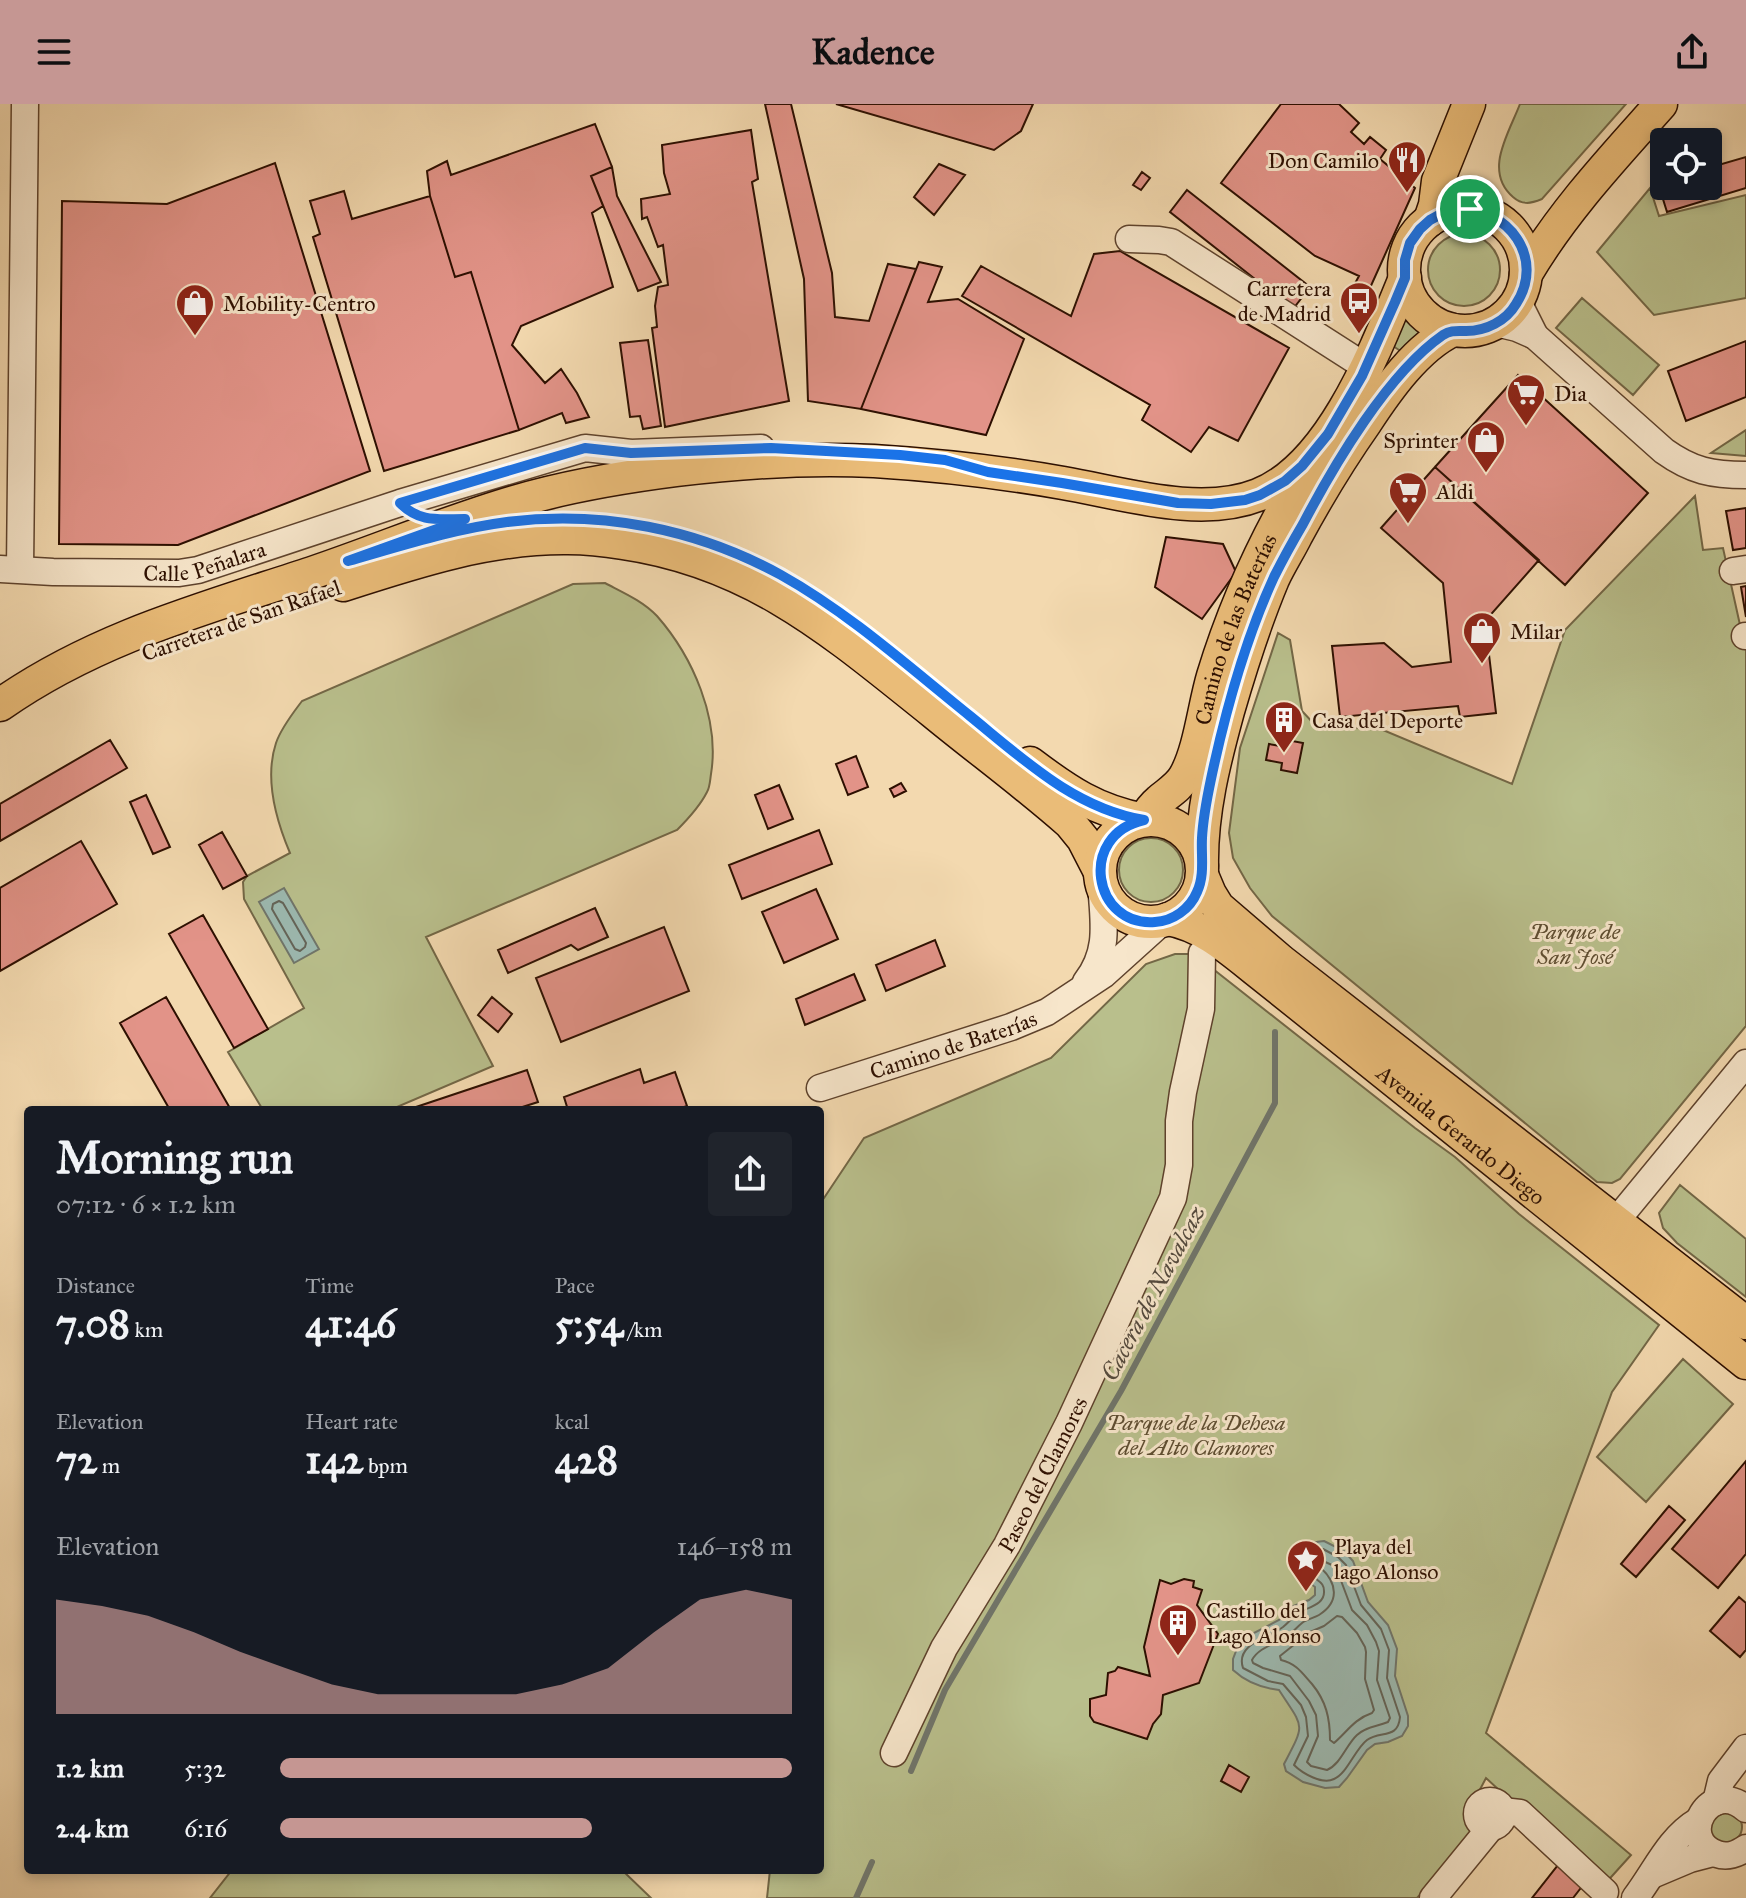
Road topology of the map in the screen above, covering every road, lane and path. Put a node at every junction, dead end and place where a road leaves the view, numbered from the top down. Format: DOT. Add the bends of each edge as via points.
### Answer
graph roads {
  1 [pos="25,104"];
  2 [pos="1459,104"];
  3 [pos="1469,104"];
  4 [pos="1479,104"];
  5 [pos="1489,104"];
  6 [pos="1661,104"];
  7 [pos="1457,194"];
  8 [pos="1577,199"];
  9 [pos="1515,235"];
  10 [pos="1129,239"];
  11 [pos="1405,278"];
  12 [pos="12,292"];
  13 [pos="1513,299"];
  14 [pos="1453,330"];
  15 [pos="1366,367"];
  16 [pos="1328,434"];
  17 [pos="988,472"];
  18 [pos="1746,475"];
  19 [pos="400,503"];
  20 [pos="465,519"];
  21 [pos="348,561"];
  22 [pos="10,569"];
  23 [pos="259,590"];
  24 [pos="0,705"];
  25 [pos="0,731"];
  26 [pos="1144,820"];
  27 [pos="1202,871"];
  28 [pos="1100,877"];
  29 [pos="1166,920"];
  30 [pos="1202,953"];
  31 [pos="1080,990"];
  32 [pos="1746,1063"];
  33 [pos="820,1088"];
  34 [pos="1616,1221"];
  35 [pos="1746,1323"];
  36 [pos="1746,1363"];
  37 [pos="1746,1748"];
  38 [pos="894,1753"];
  39 [pos="1716,1802"];
  40 [pos="1745,1803"];
  41 [pos="1698,1821"];
  42 [pos="1734,1855"];
  43 [pos="1652,1875"];
  44 [pos="1605,1892"];
  45 [pos="1433,1898"];
  46 [pos="1635,1898"];
  1 -- 12 [label="street"];
  2 -- 7 [label="main road" via="1447,134"];
  3 -- 7 [label="main road"];
  4 -- 7 [label="main road" via="1461,153"];
  5 -- 7 [label="main road"];
  6 -- 8 [label="main road"];
  7 -- 9 [label="main road"];
  7 -- 11 [label="main road" via="1433,211 1410,243"];
  8 -- 9 [label="main road" via="1553,219"];
  8 -- 13 [label="main road"];
  9 -- 13 [label="main road" via="1522,248"];
  10 -- 15 [label="street" via="1171,242"];
  11 -- 14 [label="main road" via="1421,313"];
  11 -- 15 [label="main road, Carretera de San Rafael"];
  12 -- 22 [label="street"];
  13 -- 14 [label="main road" via="1475,331"];
  13 -- 18 [label="street" via="1517,328 1535,336 1664,451 1707,473"];
  14 -- 27 [label="main road, Camino de las Baterías" via="1420,355 1381,399 1318,495 1274,577 1219,741 1202,837"];
  15 -- 16 [label="main road, Carretera de San Rafael"];
  16 -- 17 [label="main road, Carretera de San Rafael" via="1285,481 1238,501 1178,503"];
  16 -- 26 [label="main road, Camino de las Baterías" via="1289,498 1227,631 1188,770"];
  17 -- 19 [label="street, Calle Peñalara" via="945,460 823,449 631,453 585,448"];
  17 -- 20 [label="main road, Carretera de San Rafael" via="847,460 704,466 589,484"];
  19 -- 20 [label="street" via="419,517"];
  19 -- 22 [label="street, Calle Peñalara" via="198,570"];
  19 -- 23 [label="street, Calle Peñalara" via="398,518 380,536"];
  20 -- 21 [label="main road, Carretera de San Rafael"];
  21 -- 23 [label="main road, Carretera de San Rafael"];
  21 -- 26 [label="main road, Carretera de San Rafael" via="464,529 535,519 609,520 689,536 766,567 823,602 1066,790 1098,807"];
  23 -- 24 [label="main road, Carretera de San Rafael" via="91,651"];
  25 -- 28 [label="main road, Carretera de San Rafael" via="66,687 136,655 395,568 514,541 606,541 712,565 769,591 814,620 1058,813 1083,839"];
  26 -- 27 [label="main road" via="1183,830 1195,844"];
  26 -- 28 [label="main road" via="1115,834 1103,853"];
  27 -- 29 [label="main road" via="1192,902"];
  27 -- 34 [label="main road, Avenida Gerardo Diego" via="1214,901 1281,961"];
  28 -- 29 [label="main road" via="1112,903 1126,916"];
  28 -- 31 [label="street, Camino de Baterías" via="1103,948"];
  29 -- 31 [label="street, Camino de Baterías"];
  29 -- 36 [label="main road, Avenida Gerardo Diego" via="1203,931 1266,978"];
  30 -- 38 [label="street, Paseo del Clamores" via="1201,1009 1183,1092 1173,1198 1069,1423 1007,1545 944,1648"];
  31 -- 33 [label="street, Camino de Baterías" via="1028,1021"];
  32 -- 34 [label="street"];
  34 -- 35 [label="main road, Avenida Gerardo Diego"];
  37 -- 39 [label="street" via="1721,1781"];
  39 -- 40 [label="street"];
  39 -- 41 [label="street"];
  41 -- 42 [label="street" via="1705,1847"];
  41 -- 43 [label="street" via="1667,1850"];
  42 -- 43 [label="street" via="1690,1859"];
  43 -- 46 [label="street"];
  44 -- 45 [label="street" via="1520,1813 1497,1819"];
}
